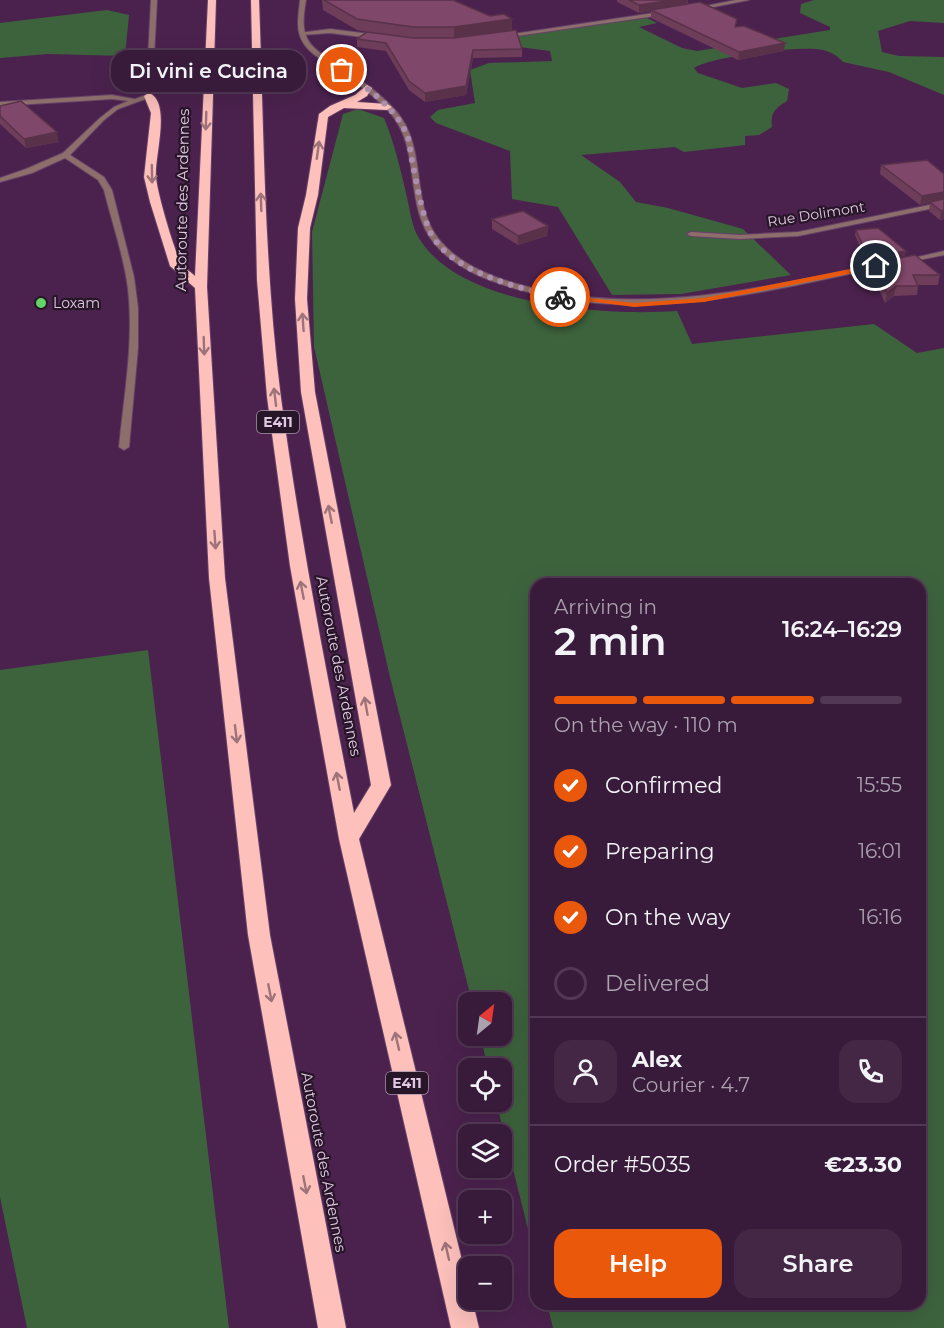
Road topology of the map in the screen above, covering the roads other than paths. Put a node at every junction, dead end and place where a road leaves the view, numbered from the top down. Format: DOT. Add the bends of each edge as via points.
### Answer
graph roads {
  1 [pos="154,0"];
  2 [pos="212,0"];
  3 [pos="255,0"];
  4 [pos="303,0"];
  5 [pos="746,0"];
  6 [pos="302,33"];
  7 [pos="390,38"];
  8 [pos="493,38"];
  9 [pos="367,88"];
  10 [pos="149,96"];
  11 [pos="133,100"];
  12 [pos="0,104"];
  13 [pos="341,106"];
  14 [pos="387,106"];
  15 [pos="66,155"];
  16 [pos="0,180"];
  17 [pos="944,204"];
  18 [pos="691,234"];
  19 [pos="944,253"];
  20 [pos="201,287"];
  21 [pos="124,447"];
  22 [pos="349,839"];
  23 [pos="332,1328"];
  24 [pos="465,1328"];
  1 -- 10 [label="street"];
  2 -- 20 [label="highway, Autoroute des Ardennes, one-way"];
  22 -- 3 [label="highway, Autoroute des Ardennes / E411, one-way" via="298,566 274,398 263,280"];
  4 -- 6 [label="street"];
  5 -- 8 [label="street"];
  6 -- 7 [label="street" via="330,31"];
  6 -- 9 [label="street" via="310,48"];
  9 -- 13 [label="highway" via="358,98"];
  9 -- 14 [label="street"];
  10 -- 11 [label="street"];
  10 -- 20 [label="highway, one-way" via="156,113 150,177 156,202 176,266"];
  11 -- 12 [label="street" via="112,97"];
  11 -- 15 [label="street" via="102,118"];
  13 -- 14 [label="highway"];
  22 -- 13 [label="highway, one-way" via="381,784 308,392 301,299 304,228 323,117"];
  14 -- 19 [label="street" via="408,137 428,229 442,249 483,274 538,293 634,305 704,300"];
  15 -- 16 [label="street"];
  15 -- 21 [label="street" via="101,179 108,190 130,275 134,306"];
  17 -- 18 [label="street, Rue Dolimont" via="798,234"];
  20 -- 23 [label="highway, Autoroute des Ardennes, one-way" via="217,578 259,935"];
  24 -- 22 [label="highway, Autoroute des Ardennes / E411, one-way"];
}
